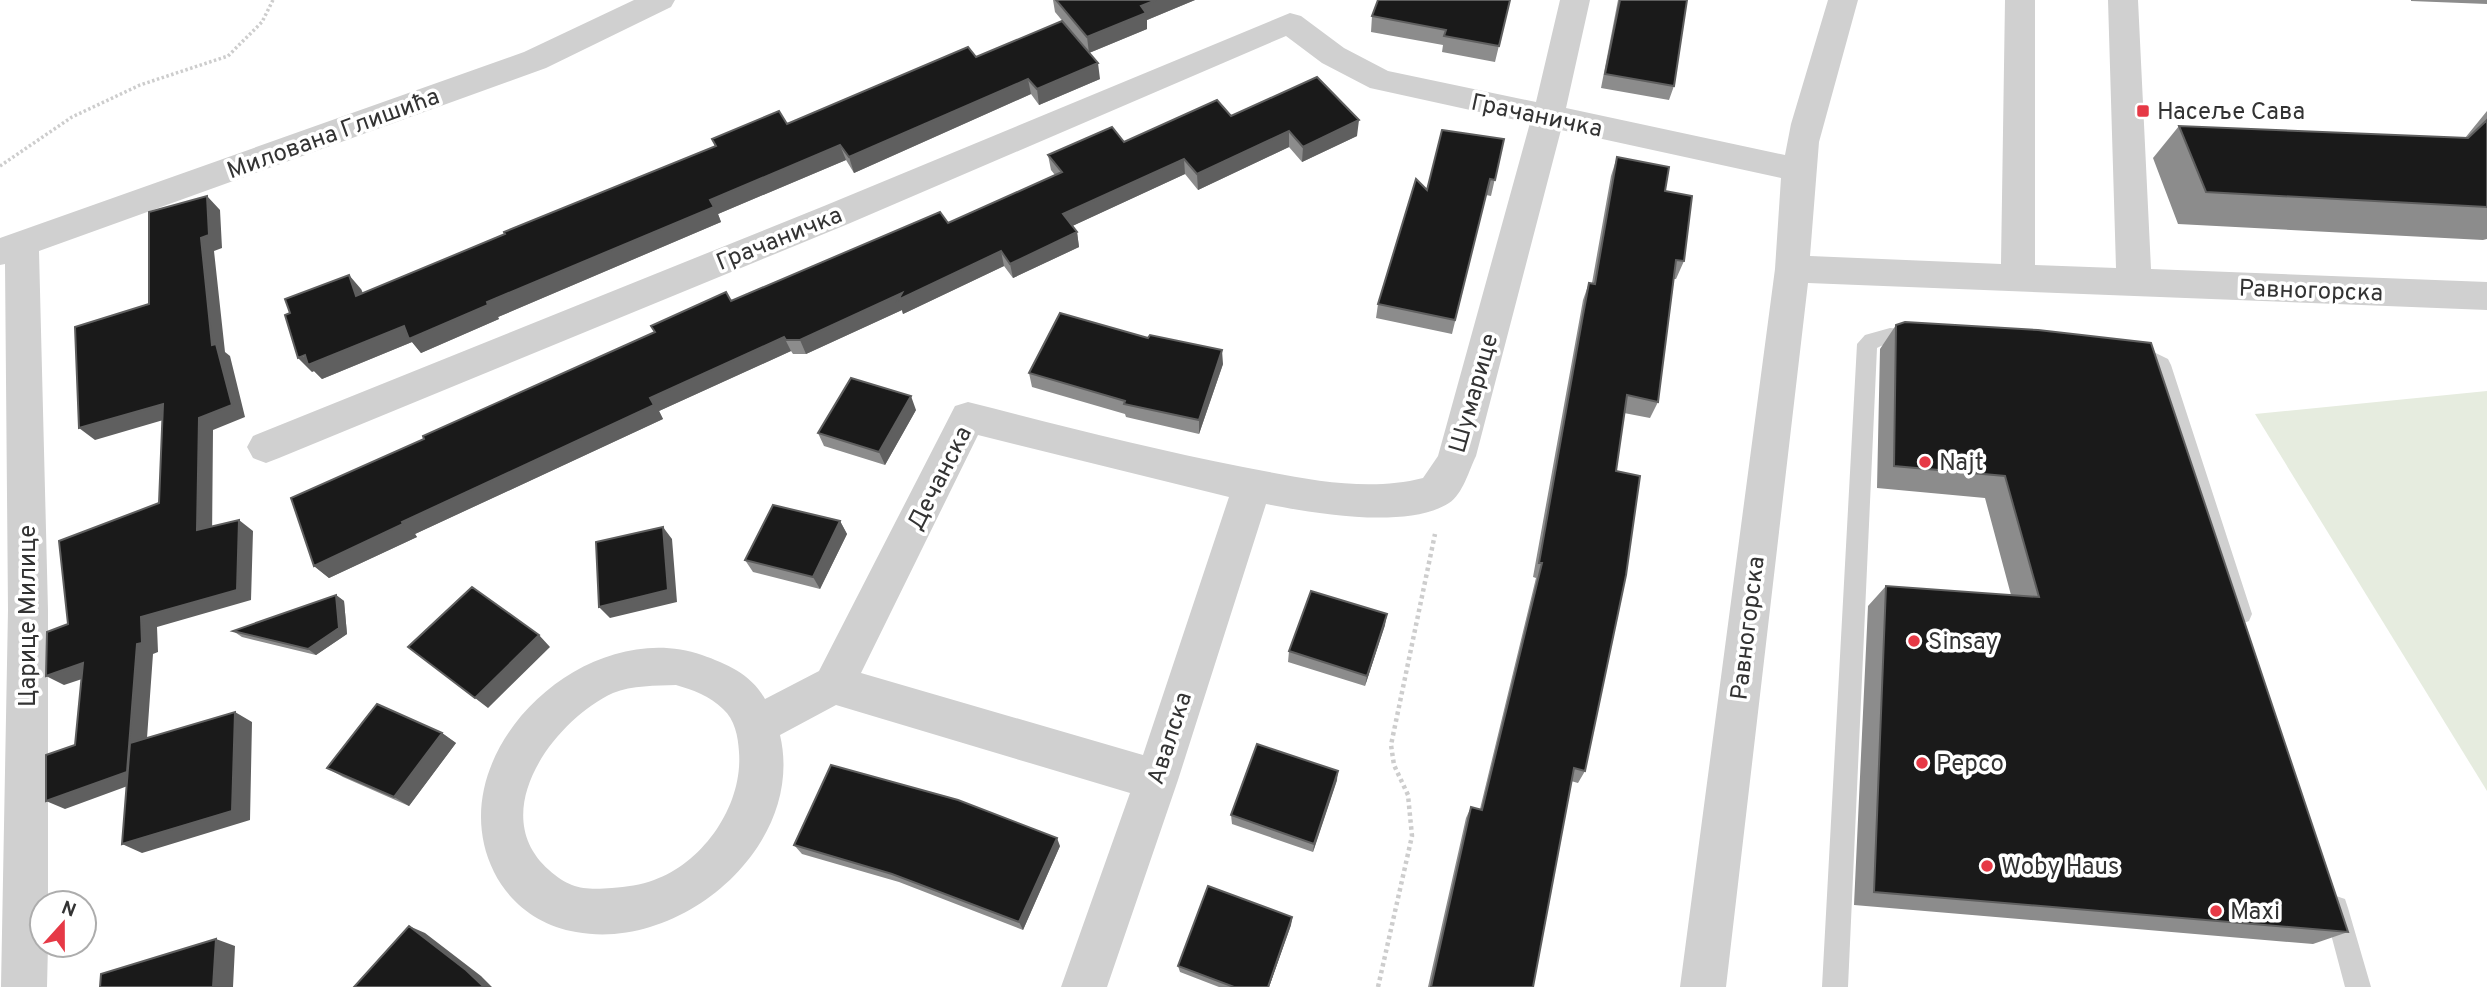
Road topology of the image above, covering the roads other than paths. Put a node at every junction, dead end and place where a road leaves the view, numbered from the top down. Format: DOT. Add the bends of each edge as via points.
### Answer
graph roads {
  1 [pos="660,0"];
  2 [pos="1575,0"];
  3 [pos="1843,0"];
  4 [pos="2020,0"];
  5 [pos="2123,0"];
  6 [pos="1279,12"];
  7 [pos="1548,118"];
  8 [pos="1800,170"];
  9 [pos="11,248"];
  10 [pos="1792,269"];
  11 [pos="2018,276"];
  12 [pos="2134,283"];
  13 [pos="2487,296"];
  14 [pos="1933,337"];
  15 [pos="2106,348"];
  16 [pos="266,447"];
  17 [pos="1252,487"];
  18 [pos="2247,632"];
  19 [pos="834,685"];
  20 [pos="757,725"];
  21 [pos="1156,780"];
  22 [pos="2331,892"];
  23 [pos="24,987"];
  24 [pos="1084,987"];
  25 [pos="1703,987"];
  26 [pos="1835,987"];
  27 [pos="2358,987"];
  1 -- 9 [label="street, Милована Глишића" via="535,60"];
  2 -- 7 [label="street, Шумарице"];
  3 -- 8 [label="street, Равногорска" via="1806,127"];
  4 -- 11 [label="street"];
  5 -- 12 [label="street"];
  6 -- 7 [label="street, Грачаничка" via="1316,46 1381,80"];
  6 -- 16 [label="street, Грачаничка" via="836,215"];
  7 -- 8 [label="street, Грачаничка"];
  7 -- 17 [label="street, Шумарице" via="1457,456 1448,475 1435,491 1405,499 1352,500"];
  8 -- 10 [label="street, Равногорска"];
  9 -- 23 [label="street, Царице Милице" via="28,610"];
  10 -- 11 [label="street, Равногорска"];
  10 -- 25 [label="street, Равногорска"];
  11 -- 12 [label="street, Равногорска"];
  12 -- 13 [label="street, Равногорска"];
  14 -- 26 [label="lane" via="1888,336 1874,338 1867,345"];
  15 -- 18 [label="lane" via="2133,350 2161,365"];
  17 -- 19 [label="street, Дечанска" via="968,417"];
  17 -- 21 [label="street, Авалска"];
  19 -- 20 [label="street"];
  19 -- 21 [label="street"];
  20 -- 20 [label="street" via="739,696 711,676 676,666 625,671 598,680 562,702 532,732 511,768 500,807 504,845 520,877 549,900 586,912 628,910 670,897 709,871 739,837 757,799 763,760"];
  21 -- 24 [label="street, Авалска"];
  22 -- 27 [label="lane"];
}
